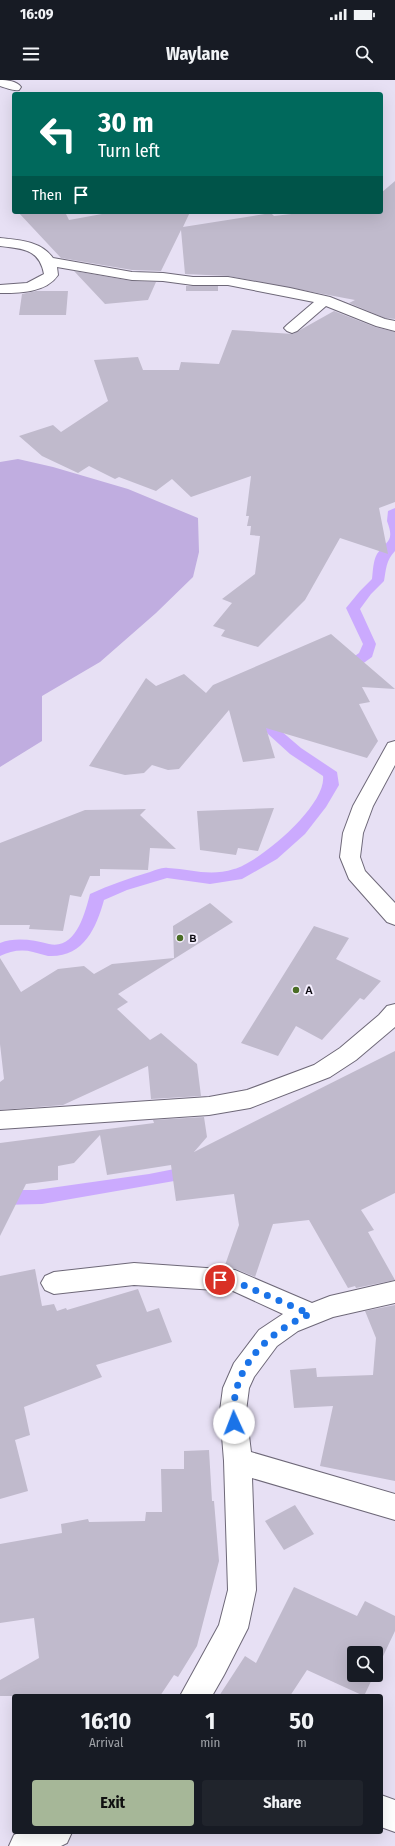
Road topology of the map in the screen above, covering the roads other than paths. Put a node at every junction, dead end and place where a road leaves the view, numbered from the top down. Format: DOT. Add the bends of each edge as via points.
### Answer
graph roads {
  1 [pos="0,82"];
  2 [pos="15,87"];
  3 [pos="0,242"];
  4 [pos="48,261"];
  5 [pos="0,289"];
  6 [pos="324,300"];
  7 [pos="395,326"];
  8 [pos="292,328"];
  9 [pos="395,747"];
  10 [pos="395,916"];
  11 [pos="395,1012"];
  12 [pos="0,1120"];
  13 [pos="54,1283"];
  14 [pos="395,1292"];
  15 [pos="310,1314"];
  16 [pos="238,1461"];
  17 [pos="395,1507"];
  18 [pos="195,1694"];
  19 [pos="383,1812"];
  20 [pos="395,1816"];
  21 [pos="52,1834"];
  22 [pos="25,1846"];
  1 -- 2 [label="street"];
  3 -- 4 [label="street" via="36,249 46,255"];
  4 -- 5 [label="street" via="51,275 46,281 31,287"];
  4 -- 6 [label="street" via="132,276 228,281"];
  6 -- 7 [label="street"];
  6 -- 8 [label="street"];
  9 -- 10 [label="street" via="363,806 353,833 350,857 356,874"];
  11 -- 12 [label="street" via="348,1054 322,1071 250,1099 209,1106"];
  13 -- 15 [label="street" via="134,1274 234,1281"];
  14 -- 15 [label="street"];
  15 -- 16 [label="street" via="289,1323 268,1338 243,1371 233,1411"];
  16 -- 17 [label="street"];
  16 -- 18 [label="street" via="242,1590 233,1628"];
  19 -- 20 [label="street"];
  21 -- 22 [label="street"];
}
